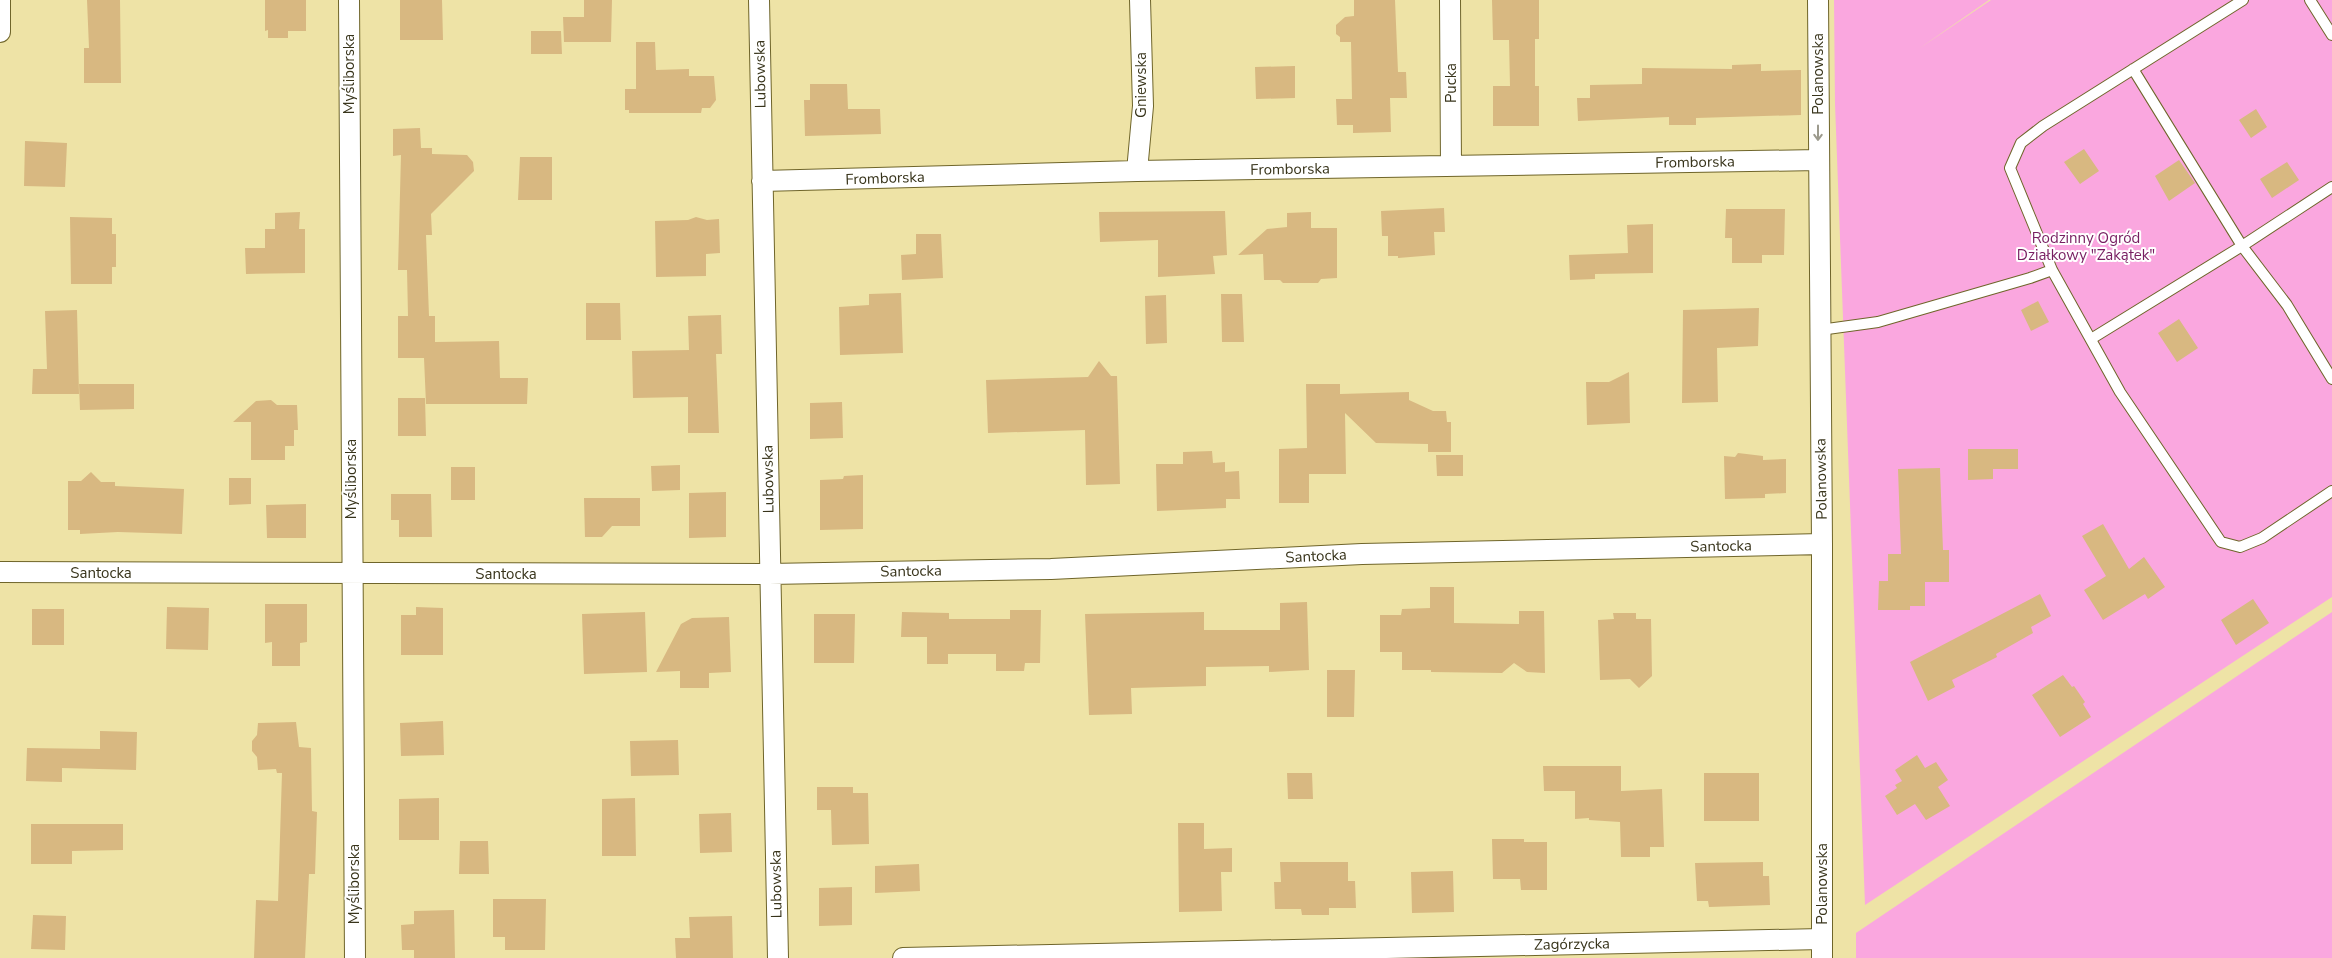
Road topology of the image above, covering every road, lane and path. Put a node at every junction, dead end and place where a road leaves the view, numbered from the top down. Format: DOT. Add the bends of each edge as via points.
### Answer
graph roads {
  1 [pos="0,0"];
  2 [pos="349,0"];
  3 [pos="759,0"];
  4 [pos="1140,0"];
  5 [pos="1450,0"];
  6 [pos="1818,0"];
  7 [pos="2243,0"];
  8 [pos="2310,0"];
  9 [pos="0,32"];
  10 [pos="2332,35"];
  11 [pos="2133,69"];
  12 [pos="1818,160"];
  13 [pos="1451,166"];
  14 [pos="1137,171"];
  15 [pos="762,181"];
  16 [pos="2332,187"];
  17 [pos="2242,246"];
  18 [pos="2052,270"];
  19 [pos="1820,330"];
  20 [pos="2091,339"];
  21 [pos="2332,379"];
  22 [pos="2332,491"];
  23 [pos="1822,544"];
  24 [pos="0,572"];
  25 [pos="352,574"];
  26 [pos="769,574"];
  27 [pos="1822,948"];
  28 [pos="355,958"];
  29 [pos="778,958"];
  30 [pos="903,958"];
  1 -- 9 [label="street"];
  2 -- 25 [label="street, Myśliborska"];
  3 -- 15 [label="street, Lubowska"];
  4 -- 14 [label="street, Gniewska" via="1143,106"];
  5 -- 13 [label="street, Pucka"];
  6 -- 12 [label="street, Polanowska, one-way"];
  7 -- 11 [label="lane"];
  8 -- 10 [label="lane"];
  11 -- 17 [label="lane"];
  11 -- 18 [label="lane" via="2021,143 2010,168"];
  12 -- 13 [label="street, Fromborska"];
  12 -- 19 [label="street, Polanowska"];
  13 -- 14 [label="street, Fromborska"];
  14 -- 15 [label="street, Fromborska"];
  15 -- 26 [label="street, Lubowska"];
  16 -- 17 [label="lane"];
  17 -- 20 [label="lane"];
  17 -- 21 [label="lane" via="2287,305"];
  18 -- 19 [label="lane" via="1878,322"];
  18 -- 20 [label="lane"];
  19 -- 23 [label="street, Polanowska"];
  20 -- 22 [label="lane" via="2120,392 2221,542 2240,546 2262,538"];
  23 -- 26 [label="street, Santocka" via="1362,554 1051,569"];
  23 -- 27 [label="street, Polanowska"];
  24 -- 25 [label="street, Santocka"];
  25 -- 26 [label="street, Santocka"];
  25 -- 28 [label="street, Myśliborska"];
  26 -- 29 [label="street, Lubowska"];
  27 -- 30 [label="street, Zagórzycka"];
}
